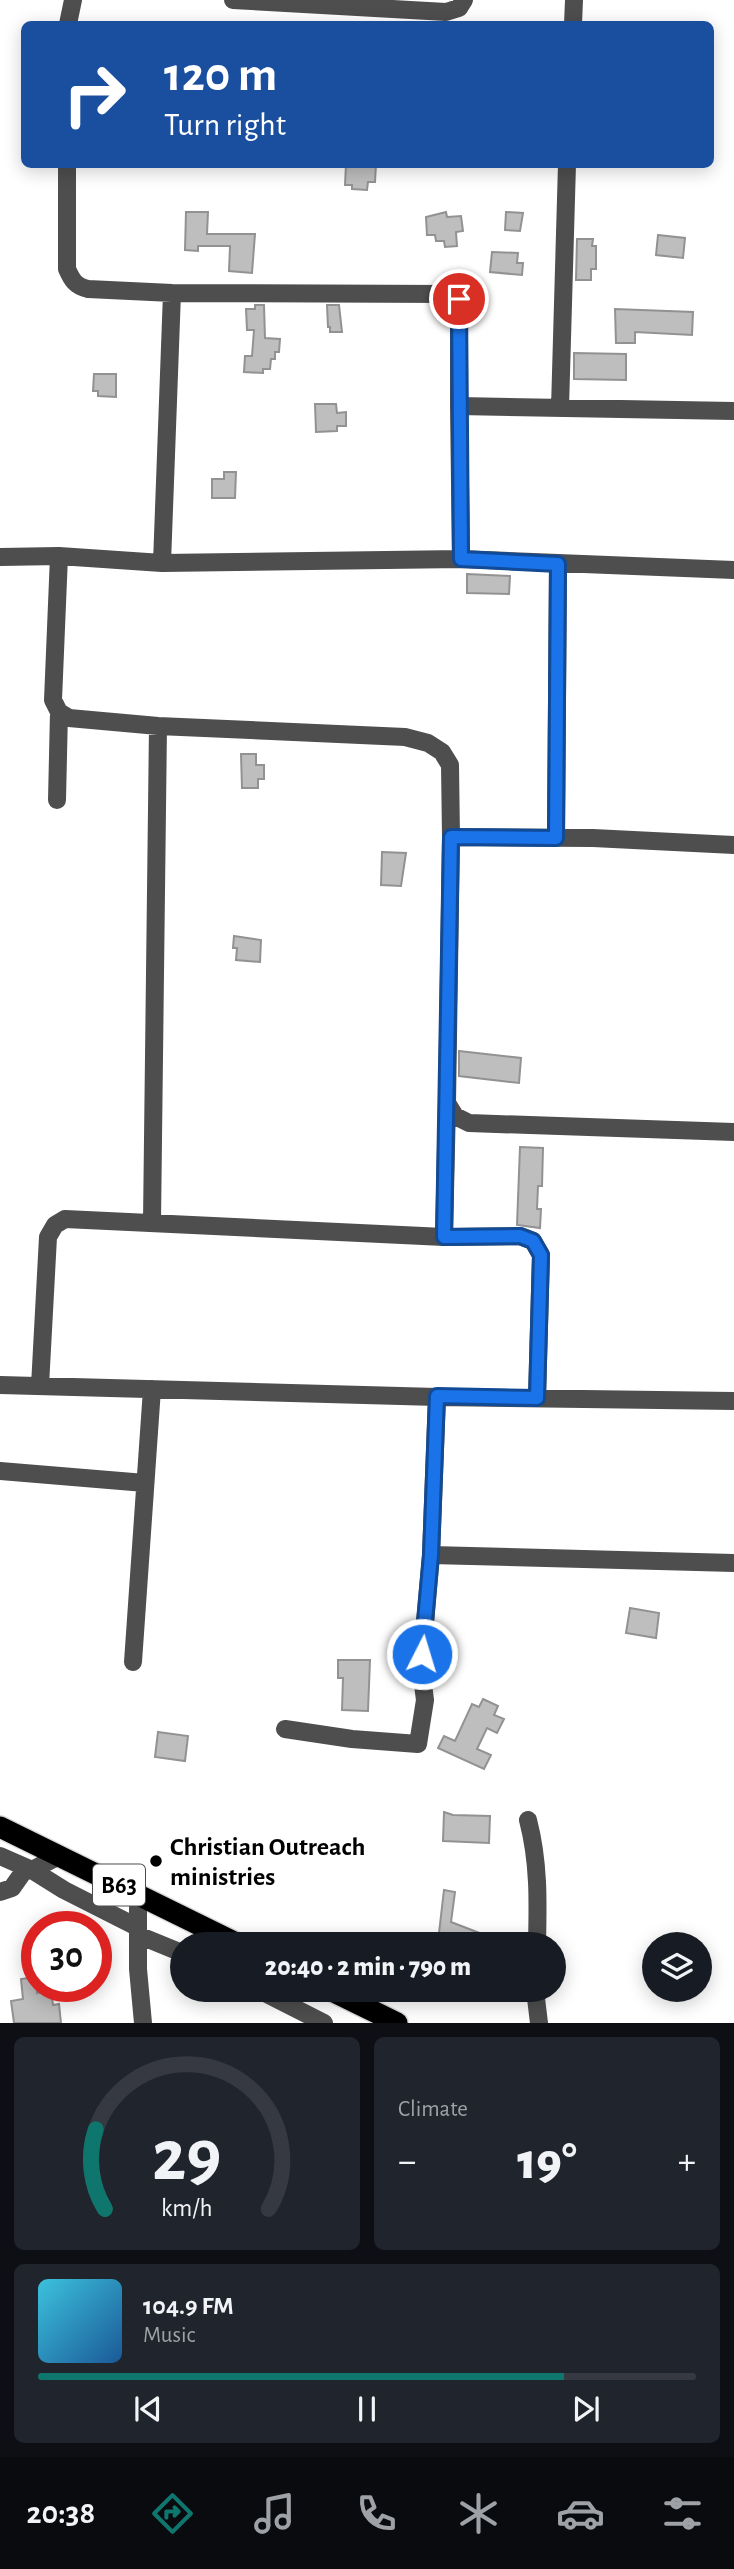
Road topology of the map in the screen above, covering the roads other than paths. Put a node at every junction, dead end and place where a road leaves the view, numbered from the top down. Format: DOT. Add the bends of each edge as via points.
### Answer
graph roads {
  1 [pos="233,0"];
  2 [pos="464,0"];
  3 [pos="574,0"];
  4 [pos="75,2"];
  5 [pos="69,21"];
  6 [pos="573,21"];
  7 [pos="67,168"];
  8 [pos="567,168"];
  9 [pos="172,293"];
  10 [pos="459,406"];
  11 [pos="560,408"];
  12 [pos="734,411"];
  13 [pos="59,556"];
  14 [pos="0,557"];
  15 [pos="461,559"];
  16 [pos="162,563"];
  17 [pos="558,564"];
  18 [pos="734,570"];
  19 [pos="59,712"];
  20 [pos="158,726"];
  21 [pos="57,800"];
  22 [pos="451,837"];
  23 [pos="556,838"];
  24 [pos="734,845"];
  25 [pos="447,1103"];
  26 [pos="734,1132"];
  27 [pos="152,1222"];
  28 [pos="444,1237"];
  29 [pos="0,1385"];
  30 [pos="40,1387"];
  31 [pos="152,1389"];
  32 [pos="437,1396"];
  33 [pos="537,1398"];
  34 [pos="734,1401"];
  35 [pos="0,1471"];
  36 [pos="145,1483"];
  37 [pos="431,1555"];
  38 [pos="734,1563"];
  39 [pos="133,1662"];
  40 [pos="285,1729"];
  41 [pos="528,1820"];
  42 [pos="0,1827"];
  43 [pos="0,1856"];
  44 [pos="58,1856"];
  45 [pos="29,1869"];
  46 [pos="0,1892"];
  47 [pos="138,1895"];
  48 [pos="137,1931"];
  49 [pos="214,1932"];
  50 [pos="537,1932"];
  51 [pos="170,1947"];
  52 [pos="283,2002"];
  53 [pos="354,2002"];
  54 [pos="536,2002"];
  55 [pos="143,2023"];
  56 [pos="324,2023"];
  57 [pos="397,2023"];
  58 [pos="539,2023"];
  1 -- 2 [label="street" via="446,12 459,8"];
  3 -- 6 [label="street"];
  4 -- 5 [label="street"];
  7 -- 9 [label="street" via="67,269 74,283 88,289"];
  8 -- 11 [label="street"];
  9 -- 10 [label="street" via="456,296"];
  9 -- 16 [label="street"];
  10 -- 11 [label="street"];
  10 -- 15 [label="street"];
  11 -- 12 [label="street"];
  13 -- 14 [label="street"];
  13 -- 16 [label="street"];
  13 -- 19 [label="street" via="53,700"];
  15 -- 16 [label="street"];
  15 -- 17 [label="street"];
  17 -- 18 [label="street"];
  17 -- 23 [label="street"];
  19 -- 20 [label="street" via="69,718"];
  19 -- 21 [label="street"];
  20 -- 22 [label="street" via="405,737 428,743 442,752 450,765"];
  20 -- 27 [label="street"];
  22 -- 23 [label="street"];
  22 -- 25 [label="street"];
  23 -- 24 [label="street"];
  25 -- 26 [label="street" via="455,1116 469,1123"];
  25 -- 28 [label="street"];
  27 -- 28 [label="street"];
  27 -- 30 [label="street" via="65,1219 55,1225 48,1237"];
  28 -- 33 [label="street" via="520,1236 533,1241 541,1255"];
  29 -- 30 [label="street"];
  30 -- 31 [label="street"];
  31 -- 32 [label="street"];
  31 -- 36 [label="street"];
  32 -- 33 [label="street"];
  32 -- 37 [label="street"];
  33 -- 34 [label="street"];
  35 -- 36 [label="street"];
  36 -- 39 [label="street"];
  37 -- 38 [label="street"];
  37 -- 40 [label="street" via="421,1669 425,1700 418,1744"];
  41 -- 50 [label="street" via="539,1888"];
  42 -- 44 [label="highway, B63"];
  43 -- 45 [label="street"];
  44 -- 45 [label="street"];
  44 -- 47 [label="highway, B63"];
  45 -- 46 [label="street" via="12,1888"];
  45 -- 48 [label="street"];
  47 -- 48 [label="street"];
  47 -- 49 [label="highway, B63"];
  48 -- 51 [label="street"];
  48 -- 55 [label="street"];
  52 -- 56 [label="street"];
  53 -- 57 [label="highway"];
  54 -- 58 [label="street"];
}
